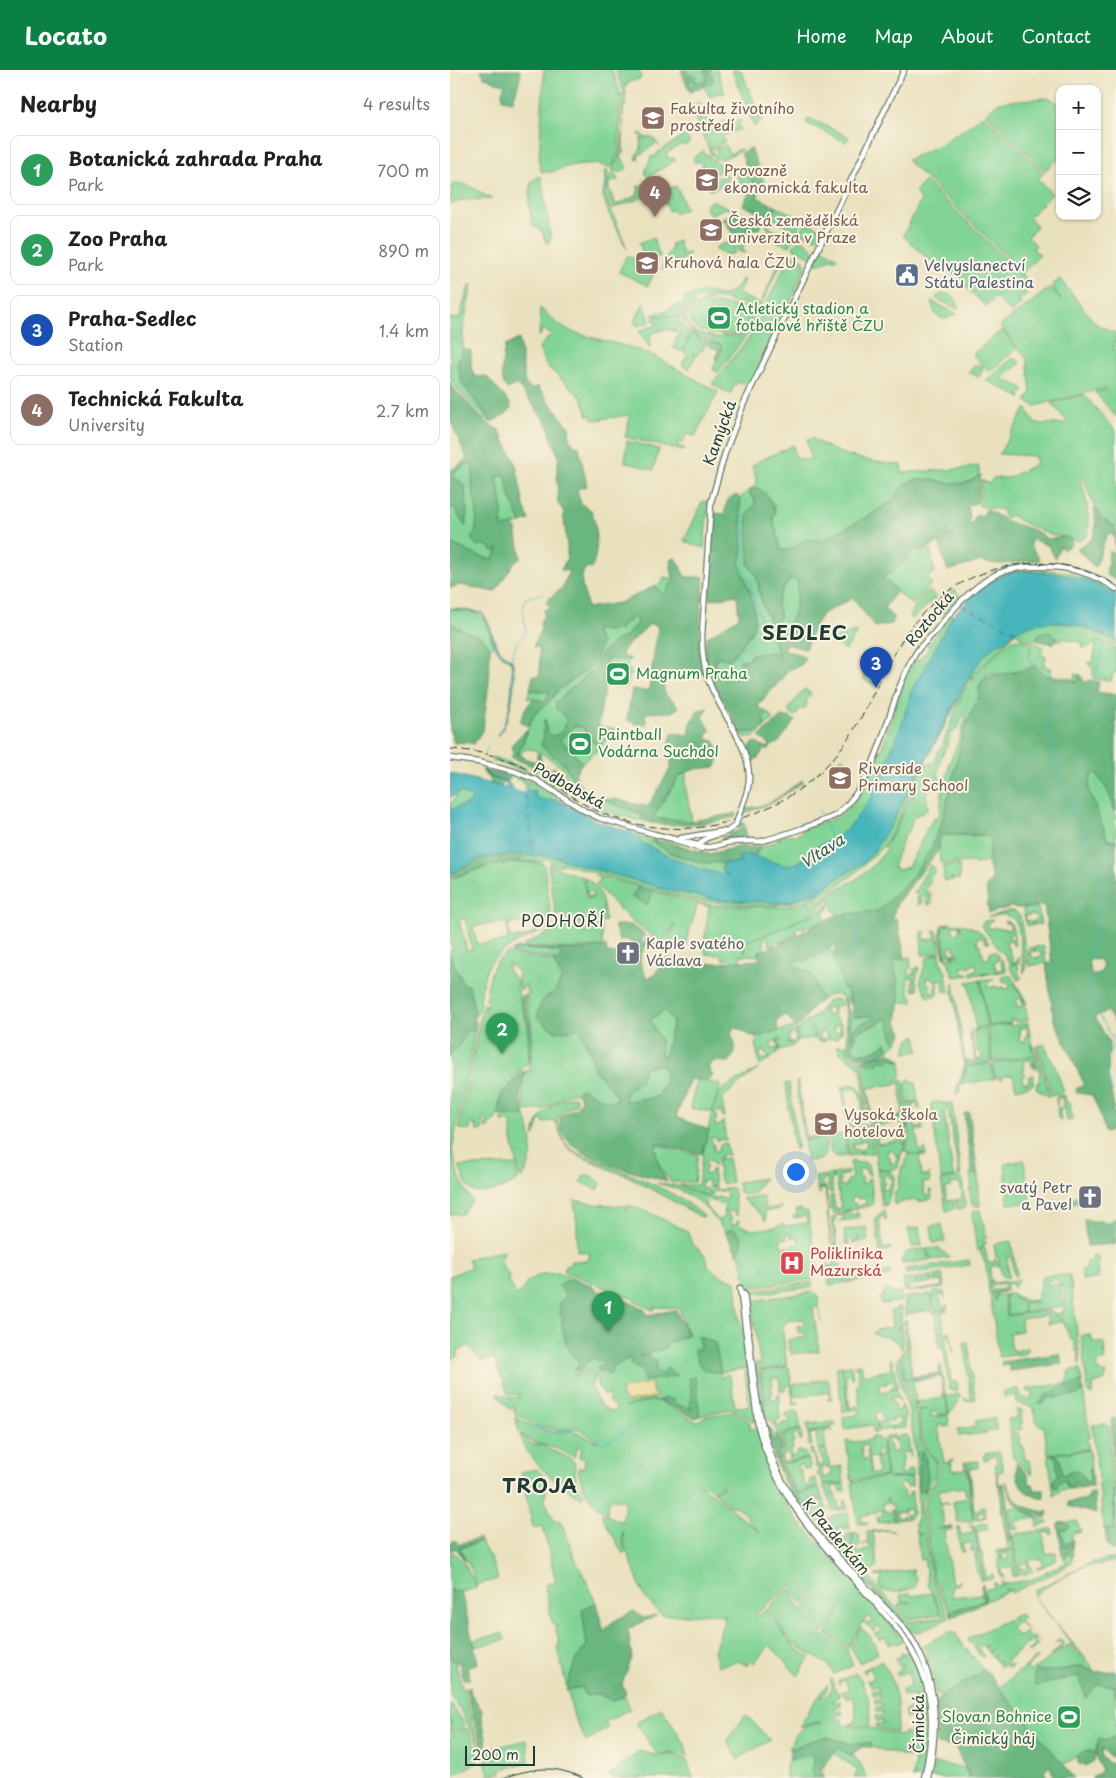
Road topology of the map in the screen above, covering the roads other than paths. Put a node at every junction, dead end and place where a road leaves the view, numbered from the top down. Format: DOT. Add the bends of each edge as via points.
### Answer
graph roads {
  1 [pos="904,70"];
  2 [pos="1116,589"];
  3 [pos="450,758"];
  4 [pos="734,825"];
  5 [pos="723,831"];
  6 [pos="667,838"];
  7 [pos="679,839"];
  8 [pos="699,842"];
  9 [pos="718,846"];
  10 [pos="740,1288"];
  11 [pos="744,1294"];
  12 [pos="912,1642"];
  13 [pos="924,1778"];
  14 [pos="928,1778"];
  1 -- 4 [label="main road, Kamýcká, bridge" via="744,403 711,502 702,649 710,685 734,730 748,768 748,788"];
  2 -- 9 [label="main road, Roztocká" via="1082,573 1058,568 998,573 953,608 921,647 900,687 872,766 838,814 763,841 731,842"];
  3 -- 6 [label="main road, Podbabská" via="514,771 536,780 599,818"];
  4 -- 5 [label="main road"];
  4 -- 8 [label="main road" via="726,833"];
  5 -- 7 [label="main road"];
  5 -- 8 [label="main road"];
  6 -- 7 [label="main road, Podbabská"];
  6 -- 9 [label="main road" via="710,850"];
  7 -- 8 [label="main road, Podbabská"];
  8 -- 9 [label="main road, Roztocká" via="708,847"];
  10 -- 12 [label="main road, K Pazderkám" via="758,1423 776,1476 806,1525"];
  11 -- 12 [label="main road, K Pazderkám" via="762,1422 779,1475 814,1529 903,1627"];
  12 -- 13 [label="main road, Čimická" via="930,1702 930,1743"];
  12 -- 14 [label="main road, Čimická" via="928,1673 934,1701 934,1742"];
}
